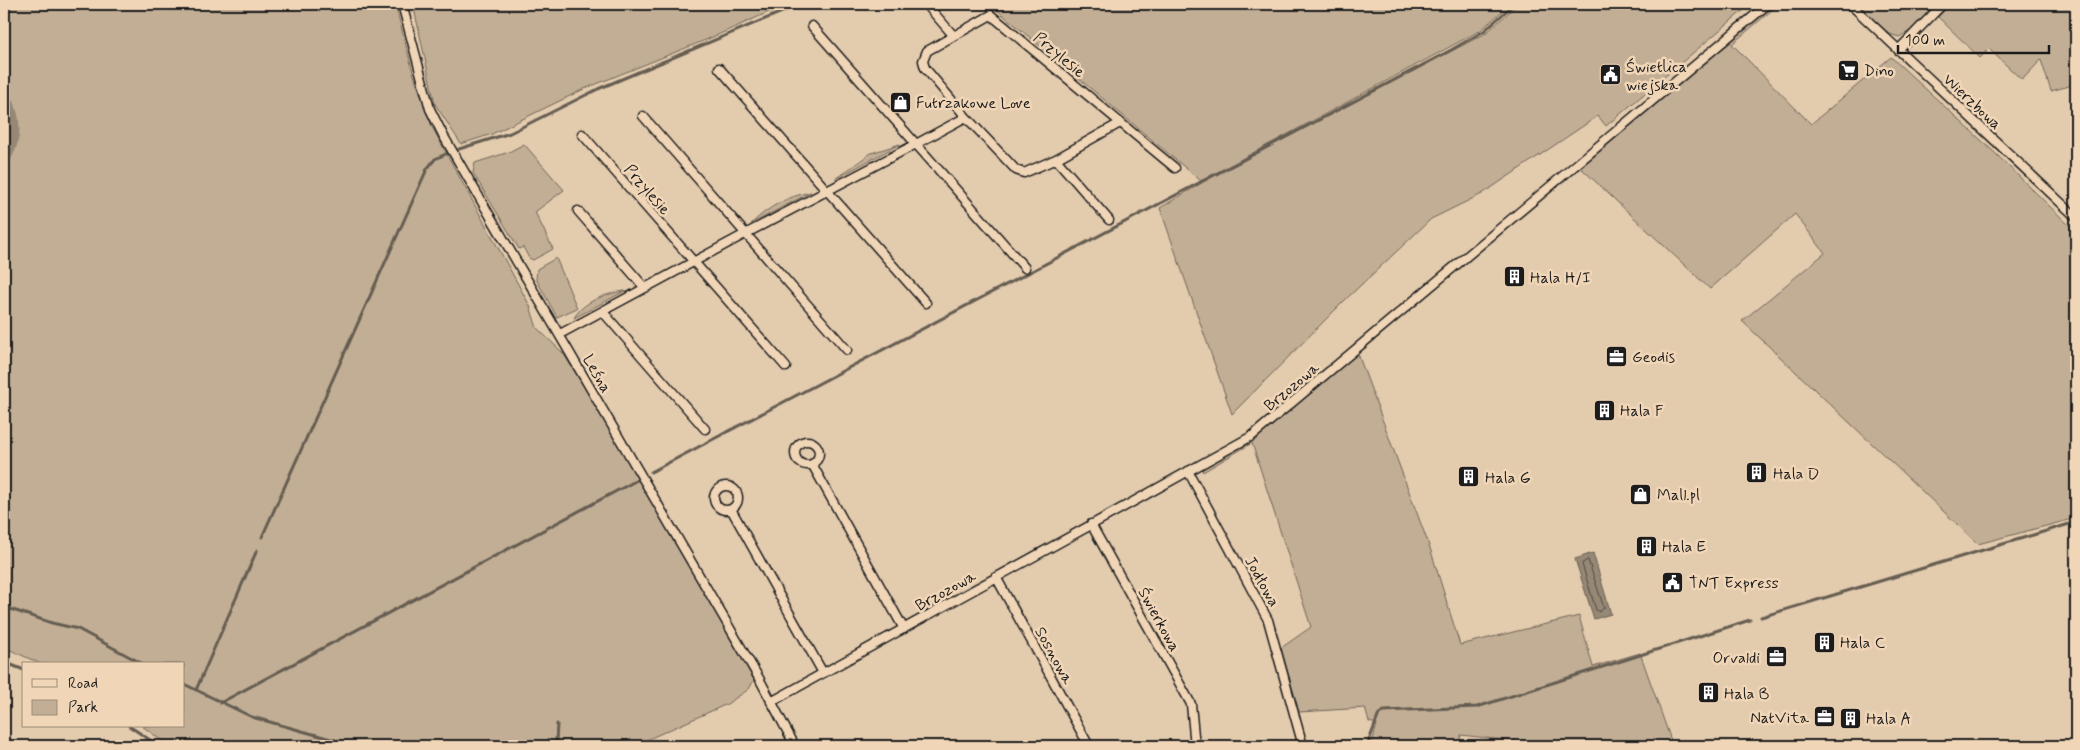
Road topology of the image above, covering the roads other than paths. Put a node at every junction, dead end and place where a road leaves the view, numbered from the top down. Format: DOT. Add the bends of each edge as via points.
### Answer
graph roads {
  1 [pos="402,4"];
  2 [pos="926,4"];
  3 [pos="1768,4"];
  4 [pos="1850,4"];
  5 [pos="1943,4"];
  6 [pos="812,26"];
  7 [pos="953,35"];
  8 [pos="1898,50"];
  9 [pos="720,68"];
  10 [pos="643,116"];
  11 [pos="966,117"];
  12 [pos="1120,123"];
  13 [pos="582,134"];
  14 [pos="916,144"];
  15 [pos="1056,159"];
  16 [pos="1175,168"];
  17 [pos="828,190"];
  18 [pos="578,211"];
  19 [pos="2076,218"];
  20 [pos="1109,220"];
  21 [pos="744,234"];
  22 [pos="693,262"];
  23 [pos="1025,268"];
  24 [pos="645,288"];
  25 [pos="926,303"];
  26 [pos="603,312"];
  27 [pos="560,334"];
  28 [pos="847,350"];
  29 [pos="786,367"];
  30 [pos="705,429"];
  31 [pos="812,464"];
  32 [pos="1188,471"];
  33 [pos="731,509"];
  34 [pos="1091,524"];
  35 [pos="996,577"];
  36 [pos="904,629"];
  37 [pos="823,673"];
  38 [pos="771,702"];
  39 [pos="795,746"];
  40 [pos="1089,746"];
  41 [pos="1195,746"];
  42 [pos="1303,746"];
  1 -- 27 [label="street, Leśna" via="430,109"];
  2 -- 7 [label="street"];
  3 -- 32 [label="street, Brzozowa" via="1252,436"];
  4 -- 8 [label="street, Wierzbowa"];
  5 -- 8 [label="street"];
  6 -- 14 [label="street"];
  7 -- 11 [label="street, Przylesie" via="926,51 923,62"];
  7 -- 12 [label="street, Przylesie" via="991,15"];
  8 -- 19 [label="street, Wierzbowa"];
  9 -- 17 [label="street"];
  10 -- 21 [label="street"];
  11 -- 14 [label="street"];
  11 -- 15 [label="street, Przylesie" via="1020,172 1035,170"];
  12 -- 15 [label="street, Przylesie"];
  12 -- 16 [label="street, Przylesie"];
  13 -- 22 [label="street, Przylesie"];
  14 -- 17 [label="street"];
  14 -- 23 [label="street"];
  15 -- 20 [label="street"];
  17 -- 21 [label="street"];
  17 -- 25 [label="street"];
  18 -- 24 [label="street"];
  21 -- 22 [label="street"];
  21 -- 28 [label="street"];
  22 -- 24 [label="street"];
  22 -- 29 [label="street, Przylesie"];
  24 -- 26 [label="street"];
  26 -- 27 [label="street"];
  26 -- 30 [label="street"];
  27 -- 38 [label="street, Leśna"];
  31 -- 36 [label="street"];
  32 -- 34 [label="street, Brzozowa"];
  32 -- 42 [label="street, Jodłowa" via="1268,620"];
  33 -- 37 [label="street"];
  34 -- 35 [label="street, Brzozowa"];
  34 -- 41 [label="street, Świerkowa" via="1191,704"];
  35 -- 36 [label="street, Brzozowa"];
  35 -- 40 [label="street, Sosnowa"];
  36 -- 37 [label="street, Brzozowa"];
  37 -- 38 [label="street, Brzozowa"];
  38 -- 39 [label="street, Leśna"];
}
